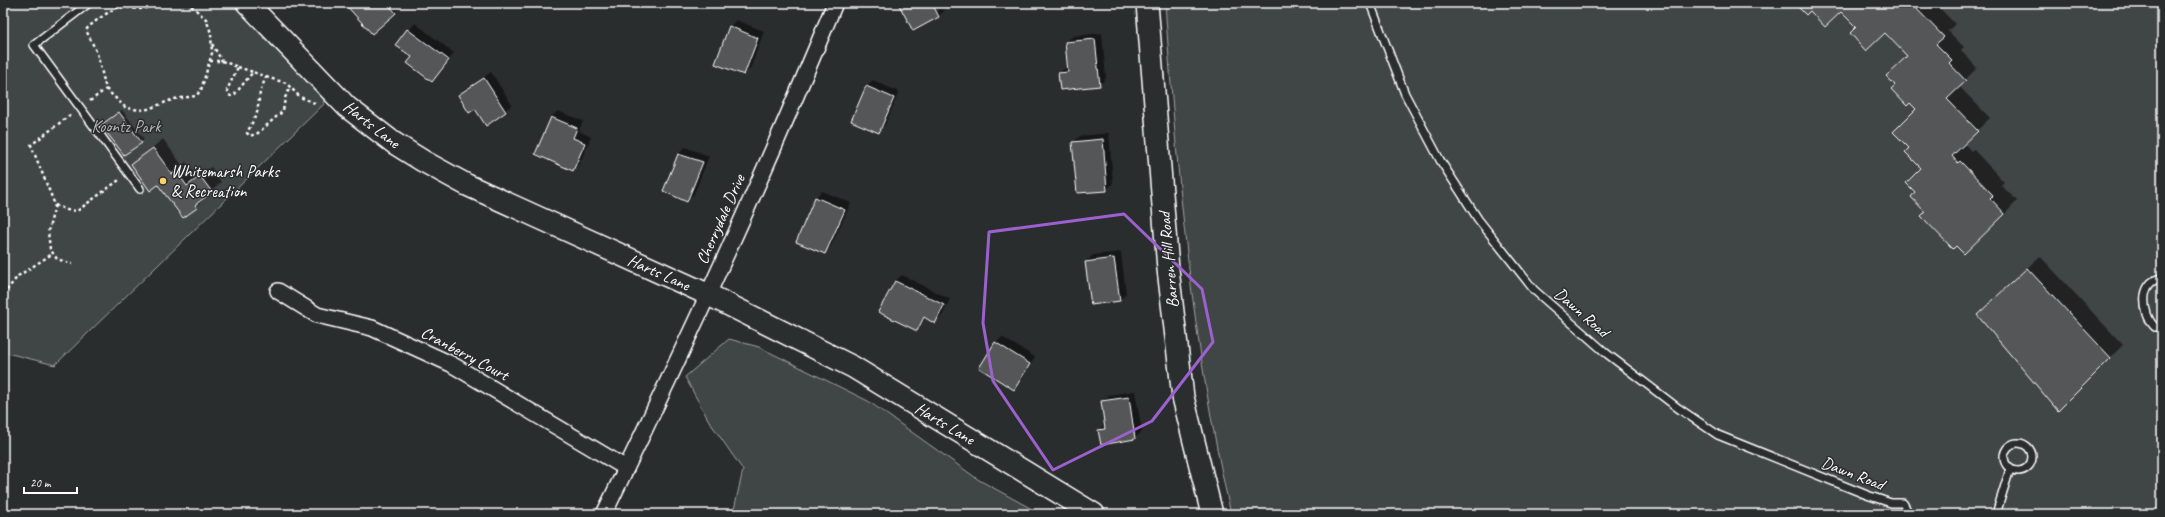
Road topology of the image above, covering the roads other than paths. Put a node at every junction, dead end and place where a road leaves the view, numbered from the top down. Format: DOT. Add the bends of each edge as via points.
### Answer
graph roads {
  1 [pos="90,3"];
  2 [pos="247,3"];
  3 [pos="834,3"];
  4 [pos="1146,3"];
  5 [pos="1370,3"];
  6 [pos="140,190"];
  7 [pos="2162,278"];
  8 [pos="278,291"];
  9 [pos="707,294"];
  10 [pos="2162,327"];
  11 [pos="626,468"];
  12 [pos="2010,469"];
  13 [pos="604,514"];
  14 [pos="1094,514"];
  15 [pos="1212,514"];
  16 [pos="1909,514"];
  17 [pos="1996,514"];
  1 -- 6 [label="lane" via="34,44"];
  2 -- 9 [label="street, Harts Lane" via="348,107 394,144 467,184"];
  3 -- 9 [label="street, Cherrydale Drive" via="808,68"];
  4 -- 15 [label="street, Barren Hill Road" via="1168,269 1183,397"];
  5 -- 16 [label="lane, Dawn Road" via="1405,94 1440,160 1478,219 1534,290 1606,353 1718,435 1867,495 1891,503 1903,503"];
  7 -- 10 [label="lane" via="2155,279 2146,288 2144,300 2148,321 2155,327"];
  8 -- 11 [label="street, Cranberry Court" via="316,315 372,328 451,364"];
  9 -- 11 [label="street, Cherrydale Drive"];
  9 -- 14 [label="street, Harts Lane" via="853,367"];
  11 -- 13 [label="street, Cherrydale Drive"];
  12 -- 17 [label="lane"];
}
